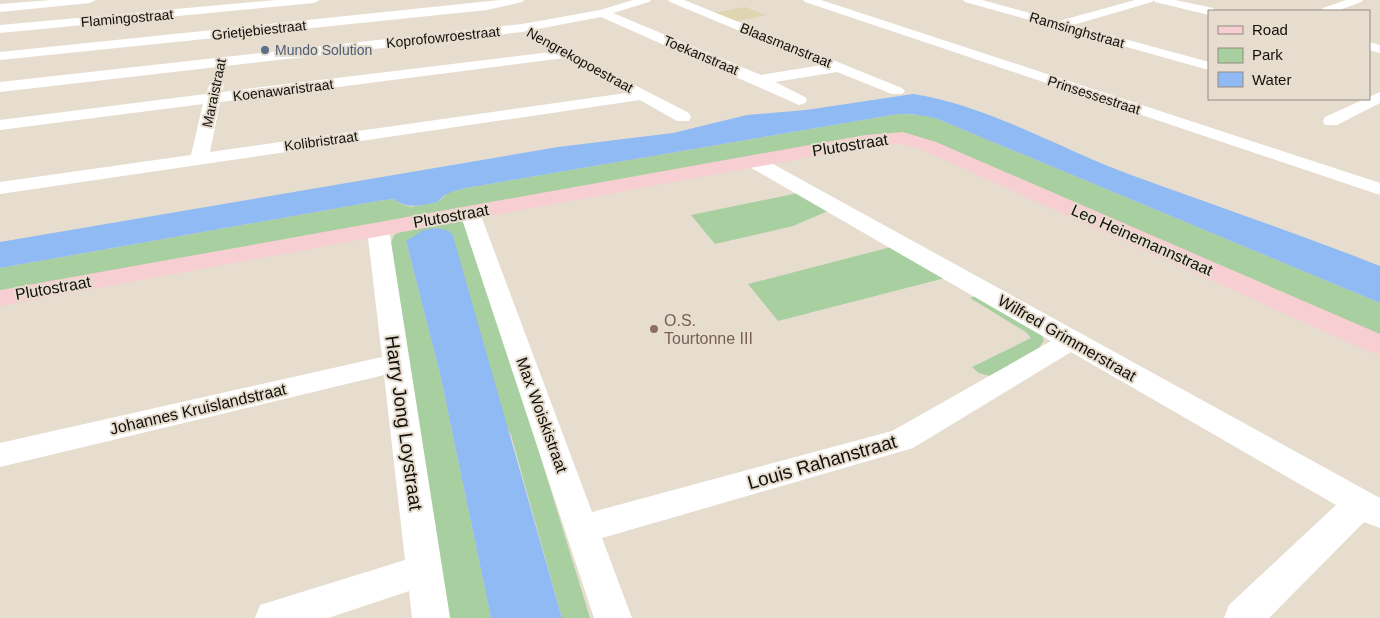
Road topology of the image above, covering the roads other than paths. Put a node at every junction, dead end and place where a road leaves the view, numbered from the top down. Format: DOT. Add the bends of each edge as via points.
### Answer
graph roads {
  1 [pos="90,0"];
  2 [pos="314,0"];
  3 [pos="518,0"];
  4 [pos="645,0"];
  5 [pos="674,0"];
  6 [pos="809,0"];
  7 [pos="969,0"];
  8 [pos="1148,0"];
  9 [pos="1159,0"];
  10 [pos="1358,0"];
  11 [pos="42,2"];
  12 [pos="482,3"];
  13 [pos="239,4"];
  14 [pos="0,8"];
  15 [pos="1330,10"];
  16 [pos="1208,11"];
  17 [pos="602,13"];
  18 [pos="1059,25"];
  19 [pos="522,28"];
  20 [pos="6,29"];
  21 [pos="226,33"];
  22 [pos="0,41"];
  23 [pos="1208,51"];
  24 [pos="566,54"];
  25 [pos="0,56"];
  26 [pos="1185,58"];
  27 [pos="221,62"];
  28 [pos="1208,66"];
  29 [pos="839,67"];
  30 [pos="759,80"];
  31 [pos="0,88"];
  32 [pos="897,91"];
  33 [pos="643,95"];
  34 [pos="1380,97"];
  35 [pos="213,99"];
  36 [pos="799,100"];
  37 [pos="683,117"];
  38 [pos="1331,121"];
  39 [pos="0,125"];
  40 [pos="903,138"];
  41 [pos="199,159"];
  42 [pos="755,162"];
  43 [pos="0,188"];
  44 [pos="1380,189"];
  45 [pos="470,213"];
  46 [pos="378,229"];
  47 [pos="0,298"];
  48 [pos="1070,341"];
  49 [pos="1380,345"];
  50 [pos="396,363"];
  51 [pos="0,456"];
  52 [pos="1370,509"];
  53 [pos="582,529"];
  54 [pos="425,570"];
  55 [pos="274,618"];
  56 [pos="431,618"];
  57 [pos="613,618"];
  58 [pos="1243,618"];
  1 -- 11 [label="street"];
  2 -- 13 [label="street, Flamingostraat"];
  3 -- 12 [label="street, Grietjebiestraat"];
  4 -- 17 [label="street, Koprofowroestraat"];
  5 -- 29 [label="street, Blaasmanstraat"];
  6 -- 44 [label="street, Prinsessestraat"];
  7 -- 18 [label="street, Ramsinghstraat"];
  8 -- 18 [label="street"];
  9 -- 16 [label="street"];
  10 -- 15 [label="street"];
  11 -- 14 [label="street"];
  11 -- 20 [label="street"];
  12 -- 19 [label="street, Nengrekopoestraat"];
  12 -- 21 [label="street, Grietjebiestraat"];
  13 -- 20 [label="street, Flamingostraat"];
  13 -- 21 [label="street, Maraistraat"];
  17 -- 19 [label="street, Koprofowroestraat"];
  17 -- 30 [label="street, Toekanstraat"];
  18 -- 26 [label="street, Ramsinghstraat"];
  19 -- 24 [label="street, Nengrekopoestraat"];
  19 -- 27 [label="street, Koprofowroestraat"];
  20 -- 22 [label="street"];
  21 -- 25 [label="street, Grietjebiestraat"];
  21 -- 27 [label="street, Maraistraat"];
  23 -- 26 [label="street"];
  24 -- 33 [label="street, Nengrekopoestraat"];
  24 -- 35 [label="street, Koenawaristraat"];
  26 -- 28 [label="street, Ramsinghstraat"];
  27 -- 31 [label="street, Koprofowroestraat"];
  27 -- 35 [label="street, Maraistraat"];
  29 -- 30 [label="street"];
  29 -- 32 [label="street, Blaasmanstraat"];
  30 -- 36 [label="street, Toekanstraat"];
  33 -- 37 [label="street, Nengrekopoestraat"];
  33 -- 41 [label="street, Kolibristraat"];
  34 -- 38 [label="street"];
  35 -- 39 [label="street, Koenawaristraat"];
  35 -- 41 [label="street, Maraistraat"];
  40 -- 42 [label="street, Plutostraat" via="865,141"];
  40 -- 49 [label="street, Leo Heinemannstraat" via="938,150"];
  41 -- 43 [label="street, Kolibristraat"];
  42 -- 45 [label="street, Plutostraat"];
  42 -- 48 [label="street, Wilfred Grimmerstraat"];
  45 -- 46 [label="street, Plutostraat"];
  45 -- 53 [label="street, Max Woiskistraat"];
  46 -- 47 [label="street, Plutostraat"];
  46 -- 50 [label="street, Harry Jong Loystraat"];
  48 -- 52 [label="street, Wilfred Grimmerstraat"];
  48 -- 53 [label="street, Louis Rahanstraat" via="902,440"];
  50 -- 51 [label="street, Johannes Kruislandstraat"];
  50 -- 54 [label="street, Harry Jong Loystraat"];
  52 -- 58 [label="street"];
  53 -- 57 [label="street, Max Woiskistraat"];
  54 -- 55 [label="street"];
  54 -- 56 [label="street, Harry Jong Loystraat"];
}
